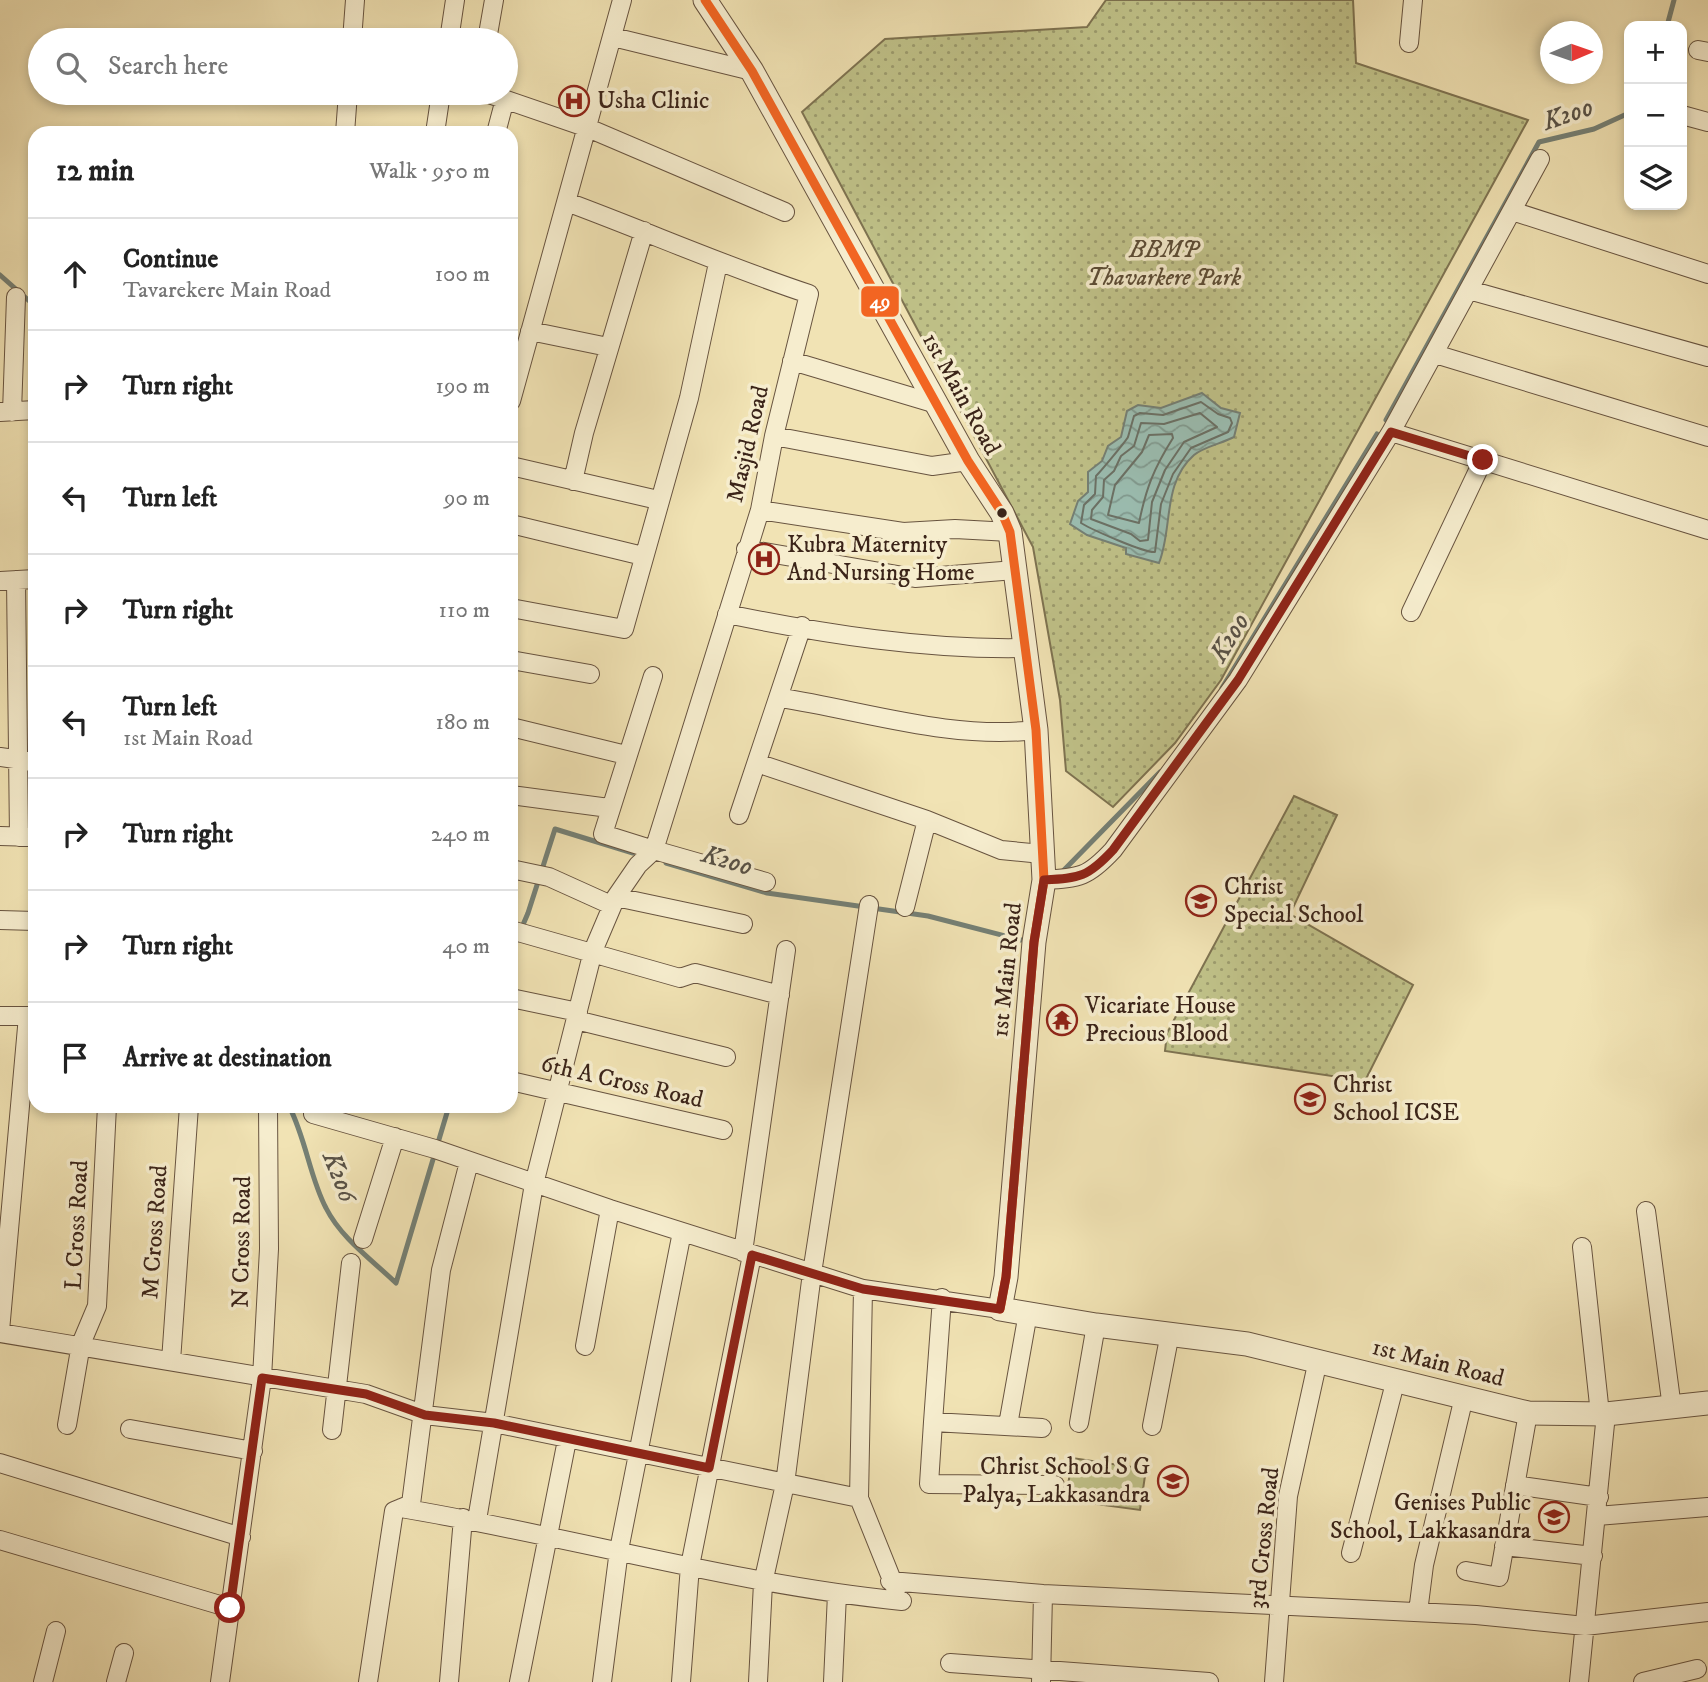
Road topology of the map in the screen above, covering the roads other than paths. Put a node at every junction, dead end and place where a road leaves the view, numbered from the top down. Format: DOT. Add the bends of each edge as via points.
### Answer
graph roads {
  1 [pos="355,0"];
  2 [pos="455,0"];
  3 [pos="494,0"];
  4 [pos="622,0"];
  5 [pos="705,0"];
  6 [pos="1413,0"];
  7 [pos="353,28"];
  8 [pos="451,28"];
  9 [pos="489,28"];
  10 [pos="613,37"];
  11 [pos="1409,43"];
  12 [pos="752,71"];
  13 [pos="518,104"];
  14 [pos="347,105"];
  15 [pos="439,105"];
  16 [pos="503,105"];
  17 [pos="1687,117"];
  18 [pos="1708,122"];
  19 [pos="346,126"];
  20 [pos="436,126"];
  21 [pos="498,126"];
  22 [pos="588,128"];
  23 [pos="1540,159"];
  24 [pos="567,202"];
  25 [pos="1512,211"];
  26 [pos="785,212"];
  27 [pos="644,231"];
  28 [pos="718,264"];
  29 [pos="1708,274"];
  30 [pos="1469,290"];
  31 [pos="16,297"];
  32 [pos="530,331"];
  33 [pos="608,348"];
  34 [pos="1435,354"];
  35 [pos="1708,357"];
  36 [pos="792,361"];
  37 [pos="518,375"];
  38 [pos="936,404"];
  39 [pos="28,410"];
  40 [pos="6,412"];
  41 [pos="1391,432"];
  42 [pos="774,436"];
  43 [pos="1708,437"];
  44 [pos="1483,460"];
  45 [pos="968,461"];
  46 [pos="518,468"];
  47 [pos="573,481"];
  48 [pos="658,500"];
  49 [pos="760,510"];
  50 [pos="518,526"];
  51 [pos="1708,530"];
  52 [pos="1010,532"];
  53 [pos="747,549"];
  54 [pos="643,556"];
  55 [pos="1015,570"];
  56 [pos="28,579"];
  57 [pos="8,580"];
  58 [pos="518,609"];
  59 [pos="1411,612"];
  60 [pos="727,614"];
  61 [pos="802,626"];
  62 [pos="27,640"];
  63 [pos="1025,648"];
  64 [pos="518,661"];
  65 [pos="590,674"];
  66 [pos="653,676"];
  67 [pos="781,698"];
  68 [pos="518,729"];
  69 [pos="1036,730"];
  70 [pos="626,755"];
  71 [pos="0,757"];
  72 [pos="27,761"];
  73 [pos="757,763"];
  74 [pos="518,796"];
  75 [pos="609,808"];
  76 [pos="739,815"];
  77 [pos="927,820"];
  78 [pos="0,835"];
  79 [pos="27,837"];
  80 [pos="654,850"];
  81 [pos="1042,854"];
  82 [pos="518,870"];
  83 [pos="1044,880"];
  84 [pos="766,882"];
  85 [pos="614,901"];
  86 [pos="869,905"];
  87 [pos="905,907"];
  88 [pos="0,920"];
  89 [pos="28,922"];
  90 [pos="743,924"];
  91 [pos="518,932"];
  92 [pos="786,950"];
  93 [pos="593,951"];
  94 [pos="780,995"];
  95 [pos="518,1000"];
  96 [pos="0,1016"];
  97 [pos="28,1016"];
  98 [pos="577,1016"];
  99 [pos="28,1056"];
  100 [pos="726,1057"];
  101 [pos="518,1083"];
  102 [pos="556,1093"];
  103 [pos="107,1113"];
  104 [pos="189,1113"];
  105 [pos="268,1113"];
  106 [pos="313,1114"];
  107 [pos="723,1130"];
  108 [pos="395,1137"];
  109 [pos="469,1162"];
  110 [pos="534,1184"];
  111 [pos="610,1209"];
  112 [pos="1646,1211"];
  113 [pos="682,1232"];
  114 [pos="363,1239"];
  115 [pos="1582,1247"];
  116 [pos="747,1254"];
  117 [pos="351,1263"];
  118 [pos="812,1273"];
  119 [pos="863,1289"];
  120 [pos="942,1298"];
  121 [pos="1000,1309"];
  122 [pos="1028,1312"];
  123 [pos="1096,1325"];
  124 [pos="0,1332"];
  125 [pos="1170,1333"];
  126 [pos="81,1344"];
  127 [pos="585,1346"];
  128 [pos="1318,1360"];
  129 [pos="171,1361"];
  130 [pos="262,1378"];
  131 [pos="1396,1378"];
  132 [pos="338,1390"];
  133 [pos="1464,1397"];
  134 [pos="1708,1403"];
  135 [pos="1672,1408"];
  136 [pos="1528,1413"];
  137 [pos="1603,1414"];
  138 [pos="425,1415"];
  139 [pos="933,1422"];
  140 [pos="494,1423"];
  141 [pos="1079,1423"];
  142 [pos="67,1425"];
  143 [pos="1008,1426"];
  144 [pos="1152,1426"];
  145 [pos="1042,1428"];
  146 [pos="130,1429"];
  147 [pos="332,1430"];
  148 [pos="567,1440"];
  149 [pos="253,1451"];
  150 [pos="639,1455"];
  151 [pos="0,1463"];
  152 [pos="709,1468"];
  153 [pos="785,1484"];
  154 [pos="1055,1485"];
  155 [pos="1515,1485"];
  156 [pos="1599,1497"];
  157 [pos="859,1499"];
  158 [pos="1708,1507"];
  159 [pos="401,1508"];
  160 [pos="1597,1516"];
  161 [pos="470,1519"];
  162 [pos="546,1536"];
  163 [pos="241,1537"];
  164 [pos="0,1540"];
  165 [pos="1504,1546"];
  166 [pos="619,1550"];
  167 [pos="1351,1553"];
  168 [pos="1594,1556"];
  169 [pos="690,1566"];
  170 [pos="1466,1571"];
  171 [pos="890,1581"];
  172 [pos="763,1583"];
  173 [pos="837,1594"];
  174 [pos="1043,1594"];
  175 [pos="1282,1606"];
  176 [pos="230,1608"];
  177 [pos="1418,1612"];
  178 [pos="1708,1612"];
  179 [pos="1586,1626"];
  180 [pos="55,1631"];
  181 [pos="124,1653"];
  182 [pos="950,1663"];
  183 [pos="1697,1670"];
  184 [pos="1041,1675"];
  185 [pos="43,1682"];
  186 [pos="116,1682"];
  187 [pos="220,1682"];
  188 [pos="368,1682"];
  189 [pos="449,1682"];
  190 [pos="519,1682"];
  191 [pos="602,1682"];
  192 [pos="681,1682"];
  193 [pos="758,1682"];
  194 [pos="833,1682"];
  195 [pos="1209,1682"];
  196 [pos="1274,1682"];
  197 [pos="1578,1682"];
  198 [pos="1643,1682"];
  1 -- 7 [label="street"];
  2 -- 8 [label="street"];
  3 -- 9 [label="street"];
  4 -- 10 [label="street"];
  5 -- 12 [label="street, 1st Main Road"];
  6 -- 11 [label="street"];
  10 -- 12 [label="street"];
  10 -- 22 [label="street"];
  12 -- 38 [label="street, 1st Main Road"];
  13 -- 22 [label="street"];
  14 -- 19 [label="street"];
  15 -- 20 [label="street"];
  16 -- 21 [label="street"];
  17 -- 18 [label="street"];
  22 -- 24 [label="street"];
  22 -- 26 [label="street"];
  23 -- 25 [label="street"];
  24 -- 27 [label="street, Masjid Road"];
  24 -- 32 [label="street"];
  25 -- 29 [label="street"];
  25 -- 30 [label="street"];
  27 -- 28 [label="street, Masjid Road"];
  27 -- 33 [label="street"];
  28 -- 36 [label="street, Masjid Road" via="809,295"];
  28 -- 48 [label="street" via="689,398"];
  30 -- 34 [label="street"];
  30 -- 35 [label="street"];
  31 -- 40 [label="street"];
  32 -- 33 [label="street"];
  32 -- 37 [label="street"];
  33 -- 47 [label="street"];
  34 -- 41 [label="street"];
  34 -- 43 [label="street"];
  36 -- 38 [label="street"];
  36 -- 42 [label="street, Masjid Road"];
  38 -- 45 [label="street, 1st Main Road"];
  39 -- 40 [label="street"];
  41 -- 44 [label="street"];
  41 -- 83 [label="street" via="1238,680 1113,850 1081,878"];
  42 -- 45 [label="street" via="932,466"];
  42 -- 49 [label="street, Masjid Road"];
  44 -- 51 [label="street"];
  44 -- 59 [label="street"];
  45 -- 52 [label="street, 1st Main Road"];
  46 -- 47 [label="street"];
  47 -- 48 [label="street"];
  48 -- 54 [label="street"];
  49 -- 52 [label="street" via="903,533 955,528"];
  49 -- 53 [label="street, Masjid Road"];
  50 -- 54 [label="street"];
  52 -- 55 [label="street, 1st Main Road"];
  53 -- 55 [label="street" via="915,578"];
  53 -- 60 [label="street, Masjid Road"];
  54 -- 58 [label="street" via="624,629"];
  55 -- 63 [label="street, 1st Main Road"];
  56 -- 57 [label="street"];
  57 -- 62 [label="street"];
  60 -- 61 [label="street"];
  60 -- 80 [label="street, Masjid Road"];
  61 -- 63 [label="street" via="910,642"];
  61 -- 67 [label="street"];
  62 -- 72 [label="street"];
  63 -- 69 [label="street, 1st Main Road"];
  64 -- 65 [label="street"];
  66 -- 70 [label="street"];
  67 -- 69 [label="street" via="952,728 1011,733"];
  67 -- 73 [label="street"];
  68 -- 70 [label="street"];
  69 -- 81 [label="street, 1st Main Road"];
  70 -- 75 [label="street"];
  71 -- 72 [label="street"];
  72 -- 79 [label="street"];
  73 -- 76 [label="street"];
  73 -- 77 [label="street"];
  74 -- 75 [label="street"];
  75 -- 80 [label="street" via="603,834"];
  77 -- 81 [label="street" via="1001,850"];
  77 -- 87 [label="street"];
  78 -- 79 [label="street"];
  80 -- 84 [label="street"];
  80 -- 85 [label="street"];
  81 -- 83 [label="street, 1st Main Road"];
  82 -- 85 [label="street"];
  83 -- 121 [label="street, 1st Main Road" via="1034,942"];
  85 -- 90 [label="street"];
  85 -- 93 [label="street"];
  86 -- 118 [label="street"];
  88 -- 89 [label="street"];
  91 -- 93 [label="street"];
  92 -- 94 [label="street"];
  93 -- 94 [label="street" via="680,978 695,973"];
  93 -- 98 [label="street"];
  94 -- 116 [label="street"];
  95 -- 98 [label="street"];
  96 -- 97 [label="street"];
  98 -- 100 [label="street"];
  98 -- 102 [label="street"];
  99 -- 124 [label="street"];
  101 -- 102 [label="street, 6th A Cross Road"];
  102 -- 107 [label="street, 6th A Cross Road"];
  102 -- 110 [label="street"];
  103 -- 126 [label="street, L Cross Road" via="97,1306"];
  104 -- 129 [label="street, M Cross Road"];
  105 -- 130 [label="street, N Cross Road" via="269,1249"];
  106 -- 108 [label="street"];
  108 -- 109 [label="street"];
  108 -- 114 [label="street"];
  109 -- 110 [label="street"];
  109 -- 138 [label="street" via="441,1270"];
  110 -- 111 [label="street"];
  110 -- 140 [label="street"];
  111 -- 113 [label="street"];
  111 -- 127 [label="street"];
  112 -- 135 [label="street"];
  113 -- 116 [label="street"];
  113 -- 150 [label="street"];
  115 -- 137 [label="street"];
  116 -- 118 [label="street"];
  116 -- 152 [label="street"];
  117 -- 132 [label="street"];
  118 -- 119 [label="street"];
  118 -- 153 [label="street"];
  119 -- 120 [label="street"];
  119 -- 157 [label="street"];
  120 -- 121 [label="street"];
  120 -- 139 [label="street"];
  121 -- 122 [label="street, 1st Main Road"];
  122 -- 123 [label="street, 1st Main Road"];
  122 -- 143 [label="street"];
  123 -- 125 [label="street, 1st Main Road"];
  123 -- 141 [label="street"];
  124 -- 126 [label="street"];
  125 -- 128 [label="street, 1st Main Road"];
  125 -- 144 [label="street"];
  126 -- 129 [label="street"];
  126 -- 142 [label="street, L Cross Road"];
  128 -- 131 [label="street, 1st Main Road"];
  128 -- 175 [label="street, 3rd Cross Road" via="1288,1496"];
  129 -- 130 [label="street"];
  130 -- 132 [label="street"];
  130 -- 149 [label="street, N Cross Road"];
  131 -- 133 [label="street, 1st Main Road"];
  131 -- 167 [label="street"];
  132 -- 138 [label="street" via="366,1394"];
  132 -- 147 [label="street"];
  133 -- 136 [label="street, 1st Main Road"];
  133 -- 177 [label="street" via="1424,1565"];
  134 -- 135 [label="street, 1st Main Road"];
  135 -- 137 [label="street, 1st Main Road"];
  136 -- 137 [label="street, 1st Main Road"];
  136 -- 155 [label="street"];
  137 -- 156 [label="street"];
  138 -- 140 [label="street"];
  138 -- 159 [label="street" via="411,1504"];
  139 -- 143 [label="street"];
  139 -- 154 [label="street" via="929,1484"];
  140 -- 148 [label="street"];
  140 -- 161 [label="street"];
  143 -- 145 [label="street"];
  146 -- 149 [label="street"];
  148 -- 150 [label="street"];
  148 -- 162 [label="street"];
  149 -- 163 [label="street, N Cross Road"];
  150 -- 152 [label="street"];
  150 -- 166 [label="street"];
  151 -- 163 [label="street"];
  152 -- 153 [label="street"];
  152 -- 169 [label="street"];
  153 -- 157 [label="street"];
  153 -- 172 [label="street"];
  155 -- 156 [label="street"];
  155 -- 165 [label="street"];
  156 -- 160 [label="street"];
  157 -- 171 [label="street"];
  158 -- 160 [label="street"];
  159 -- 161 [label="street"];
  159 -- 188 [label="street" via="394,1511"];
  160 -- 168 [label="street"];
  161 -- 162 [label="street"];
  161 -- 189 [label="street"];
  162 -- 166 [label="street"];
  162 -- 190 [label="street"];
  163 -- 176 [label="street, N Cross Road"];
  164 -- 176 [label="street"];
  165 -- 168 [label="street"];
  165 -- 170 [label="street" via="1499,1577"];
  166 -- 169 [label="street"];
  166 -- 191 [label="street"];
  168 -- 179 [label="street"];
  169 -- 172 [label="street"];
  169 -- 192 [label="street"];
  171 -- 173 [label="street" via="902,1601"];
  171 -- 174 [label="street"];
  172 -- 173 [label="street"];
  172 -- 193 [label="street"];
  173 -- 194 [label="street"];
  174 -- 175 [label="street"];
  174 -- 184 [label="street"];
  175 -- 177 [label="street"];
  175 -- 196 [label="street, 3rd Cross Road"];
  176 -- 187 [label="street, N Cross Road"];
  177 -- 179 [label="street"];
  178 -- 179 [label="street"];
  179 -- 197 [label="street"];
  180 -- 185 [label="street"];
  181 -- 186 [label="street"];
  182 -- 184 [label="street"];
  183 -- 198 [label="street"];
  184 -- 195 [label="street"];
}
